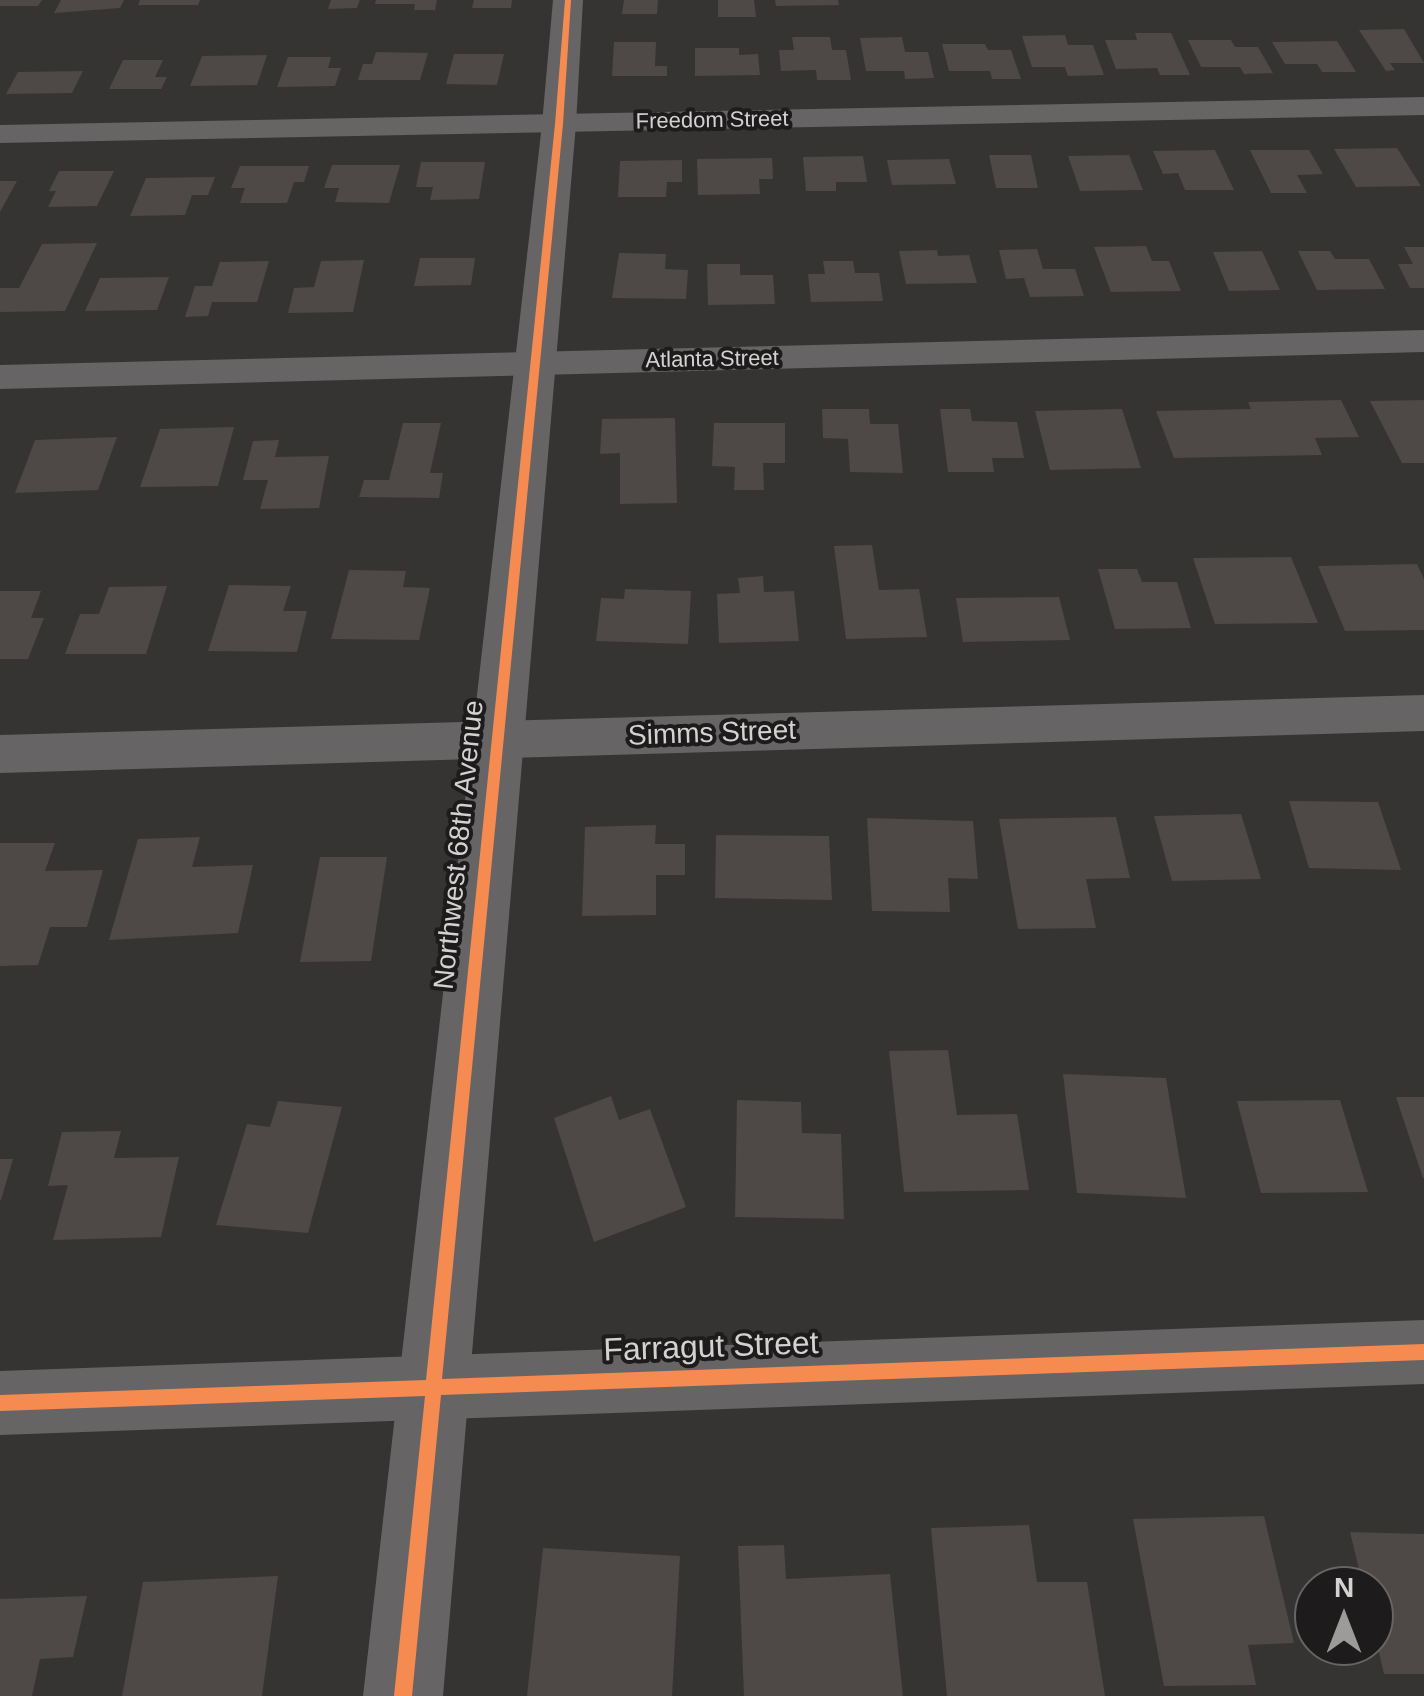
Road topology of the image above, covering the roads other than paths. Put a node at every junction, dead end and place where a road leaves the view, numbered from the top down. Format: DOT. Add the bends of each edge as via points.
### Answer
graph roads {
  1 [pos="568,0"];
  2 [pos="1424,106"];
  3 [pos="559,124"];
  4 [pos="0,134"];
  5 [pos="1424,341"];
  6 [pos="532,364"];
  7 [pos="0,377"];
  8 [pos="1424,713"];
  9 [pos="496,740"];
  10 [pos="0,754"];
  11 [pos="1424,1352"];
  12 [pos="432,1385"];
  13 [pos="0,1403"];
  14 [pos="403,1696"];
  1 -- 3 [label="street, Northwest 68th Avenue"];
  2 -- 3 [label="street, Freedom Street"];
  3 -- 4 [label="street, Freedom Street"];
  3 -- 6 [label="street, Northwest 68th Avenue"];
  5 -- 6 [label="street, Atlanta Street"];
  6 -- 7 [label="street, Atlanta Street"];
  6 -- 9 [label="street, Northwest 68th Avenue"];
  8 -- 9 [label="street, Simms Street"];
  9 -- 10 [label="street, Simms Street"];
  9 -- 12 [label="street, Northwest 68th Avenue"];
  11 -- 12 [label="street, Farragut Street"];
  12 -- 13 [label="street, Farragut Street"];
  12 -- 14 [label="street, Northwest 68th Avenue"];
}
